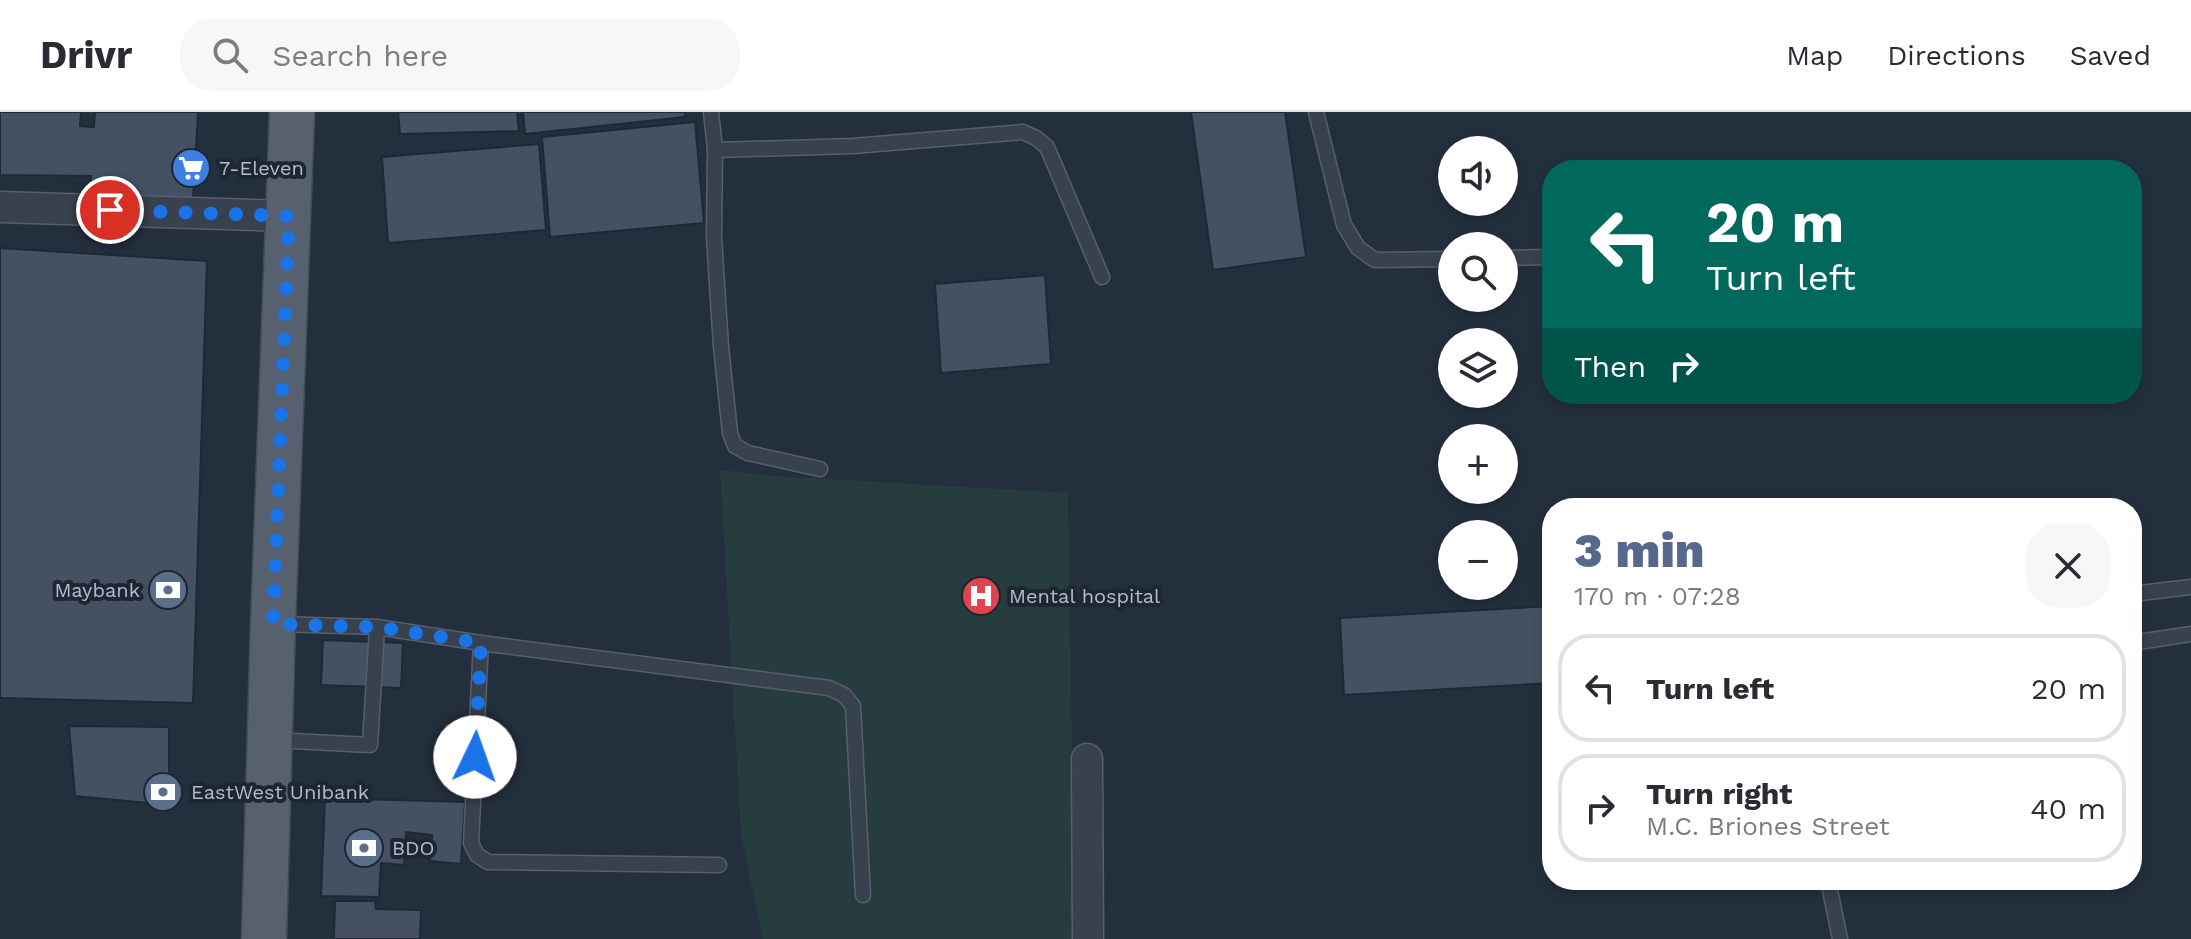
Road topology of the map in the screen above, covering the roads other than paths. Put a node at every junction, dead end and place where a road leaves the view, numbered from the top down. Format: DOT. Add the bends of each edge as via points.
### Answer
graph roads {
  1 [pos="292,112"];
  2 [pos="711,112"];
  3 [pos="1316,112"];
  4 [pos="715,150"];
  5 [pos="0,207"];
  6 [pos="289,216"];
  7 [pos="1542,257"];
  8 [pos="1518,258"];
  9 [pos="1438,259"];
  10 [pos="1102,277"];
  11 [pos="820,469"];
  12 [pos="2191,587"];
  13 [pos="2142,593"];
  14 [pos="273,624"];
  15 [pos="377,627"];
  16 [pos="2191,634"];
  17 [pos="2142,641"];
  18 [pos="481,643"];
  19 [pos="270,740"];
  20 [pos="1087,759"];
  21 [pos="719,865"];
  22 [pos="1830,890"];
  23 [pos="863,895"];
  24 [pos="264,939"];
  25 [pos="1088,939"];
  26 [pos="1840,939"];
  1 -- 6 [label="main road"];
  2 -- 4 [label="lane"];
  3 -- 9 [label="lane" via="1344,225 1358,248 1375,260"];
  4 -- 10 [label="lane" via="853,146 1023,132 1047,147"];
  4 -- 11 [label="lane" via="714,237 730,433 735,446 748,453"];
  5 -- 6 [label="street"];
  6 -- 14 [label="main road"];
  7 -- 8 [label="lane"];
  12 -- 13 [label="lane"];
  14 -- 15 [label="lane"];
  14 -- 19 [label="main road"];
  15 -- 18 [label="lane"];
  15 -- 19 [label="lane" via="370,745"];
  16 -- 17 [label="lane"];
  18 -- 21 [label="lane" via="471,843 477,855 488,862"];
  18 -- 23 [label="lane" via="829,688 844,695 853,706"];
  19 -- 24 [label="main road"];
  20 -- 25 [label="street"];
  22 -- 26 [label="lane"];
}
